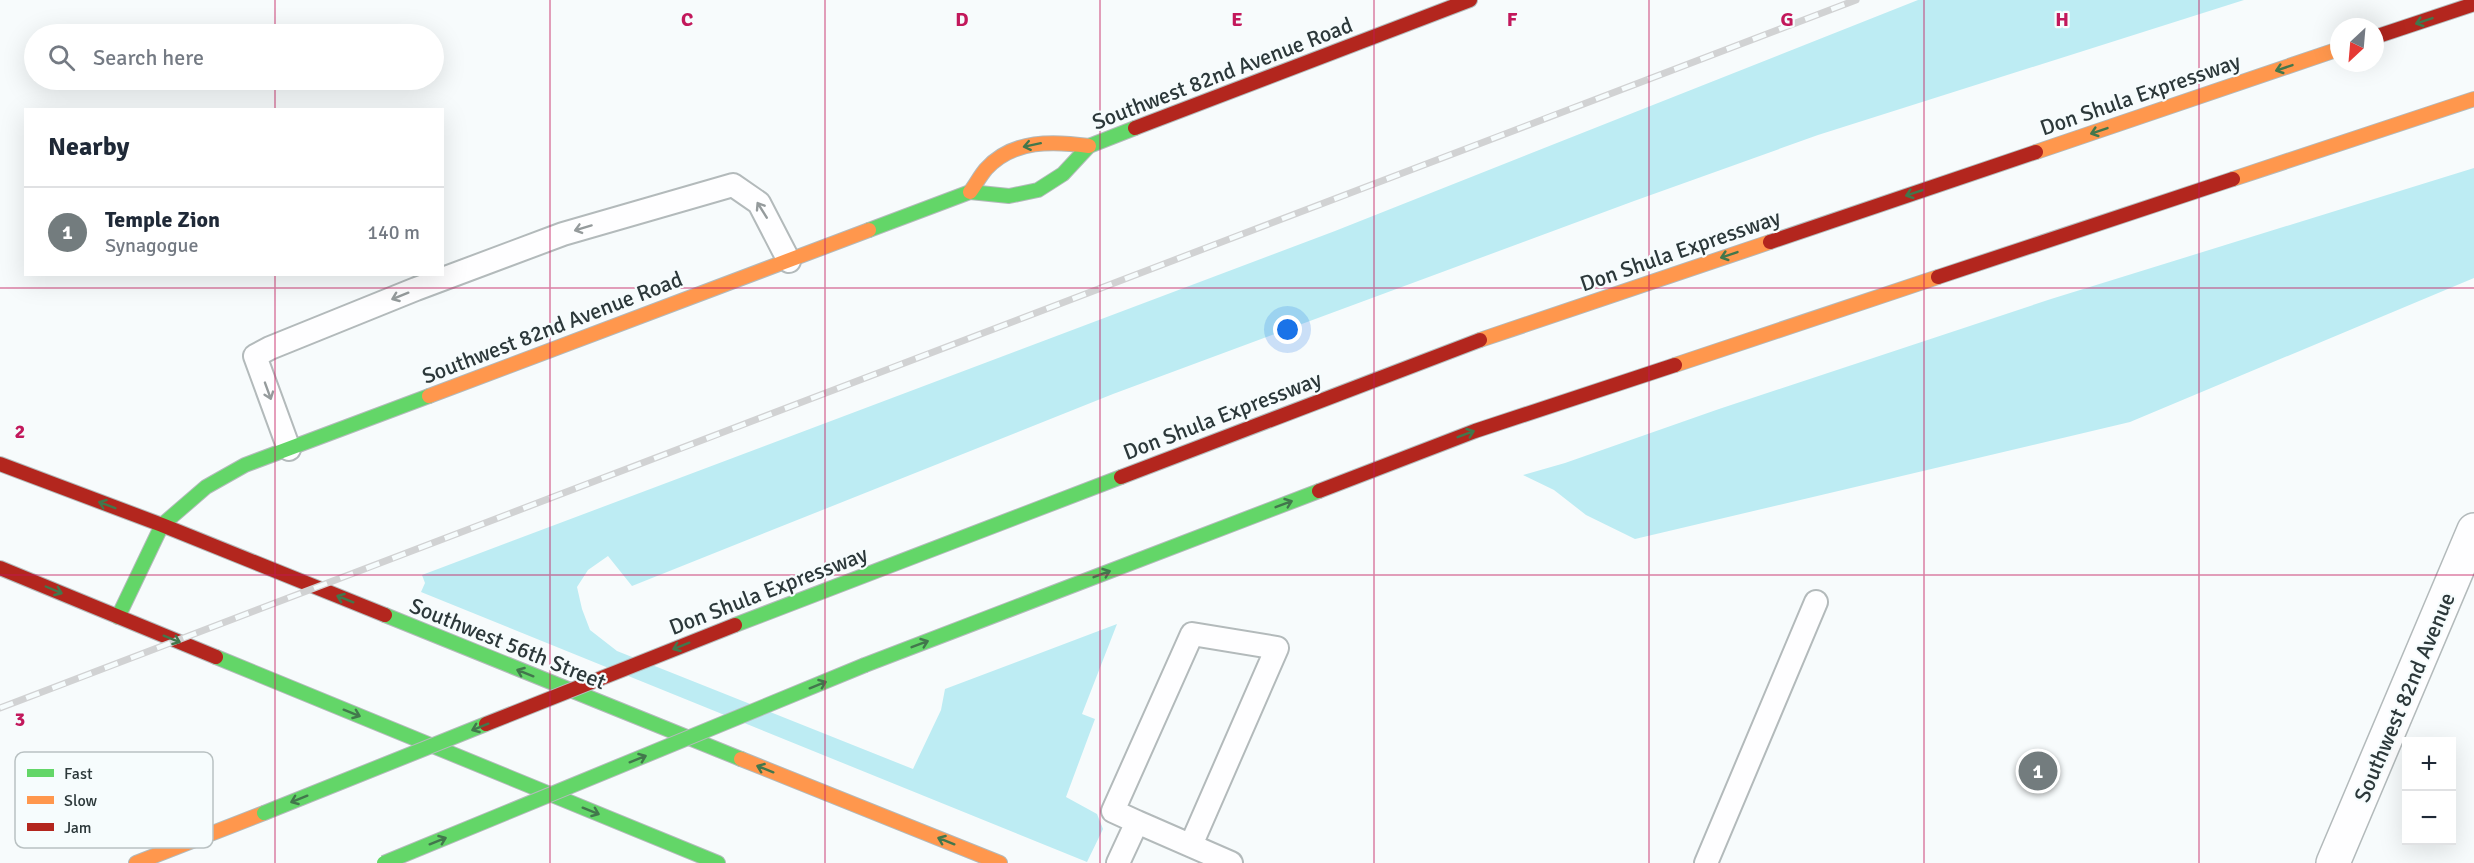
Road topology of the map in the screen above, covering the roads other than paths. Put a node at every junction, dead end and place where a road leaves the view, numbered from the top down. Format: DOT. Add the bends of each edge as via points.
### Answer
graph roads {
  1 [pos="1470,0"];
  2 [pos="2474,4"];
  3 [pos="2384,34"];
  4 [pos="2330,52"];
  5 [pos="2474,99"];
  6 [pos="1089,146"];
  7 [pos="970,192"];
  8 [pos="789,261"];
  9 [pos="289,448"];
  10 [pos="0,465"];
  11 [pos="162,525"];
  12 [pos="2474,530"];
  13 [pos="0,568"];
  14 [pos="1816,602"];
  15 [pos="118,617"];
  16 [pos="1137,822"];
  17 [pos="213,833"];
  18 [pos="1191,845"];
  19 [pos="174,848"];
  20 [pos="136,863"];
  21 [pos="384,863"];
  22 [pos="718,863"];
  23 [pos="1000,863"];
  24 [pos="1118,863"];
  25 [pos="1231,863"];
  26 [pos="1706,863"];
  27 [pos="2333,863"];
  1 -- 6 [label="main road, Southwest 82nd Avenue Road"];
  2 -- 3 [label="main road, one-way"];
  4 -- 17 [label="main road, Don Shula Expressway, one-way, bridge" via="1450,350 735,625"];
  21 -- 5 [label="main road, one-way, bridge" via="866,665 1475,430"];
  6 -- 7 [label="main road, Southwest 82nd Avenue Road" via="1062,176 1039,190 999,197"];
  6 -- 7 [label="main road, Southwest 82nd Avenue Road, one-way" via="1039,142 1020,147 989,166"];
  7 -- 8 [label="main road, Southwest 82nd Avenue Road"];
  8 -- 9 [label="main road, Southwest 82nd Avenue Road"];
  8 -- 9 [label="lane, one-way" via="759,203 733,185 563,234 255,356"];
  9 -- 11 [label="main road, Southwest 82nd Avenue Road" via="217,479"];
  11 -- 10 [label="main road, Southwest 56th Street, one-way"];
  11 -- 15 [label="main road"];
  23 -- 11 [label="main road, Southwest 56th Street, one-way"];
  12 -- 27 [label="street, Southwest 82nd Avenue"];
  13 -- 15 [label="main road, one-way"];
  14 -- 26 [label="lane"];
  15 -- 22 [label="main road, one-way"];
  16 -- 18 [label="lane"];
  16 -- 18 [label="lane" via="1113,812 1192,634 1277,648"];
  16 -- 24 [label="lane"];
  18 -- 25 [label="lane"];
  19 -- 20 [label="main road, Don Shula Expressway, one-way, bridge"];
}
